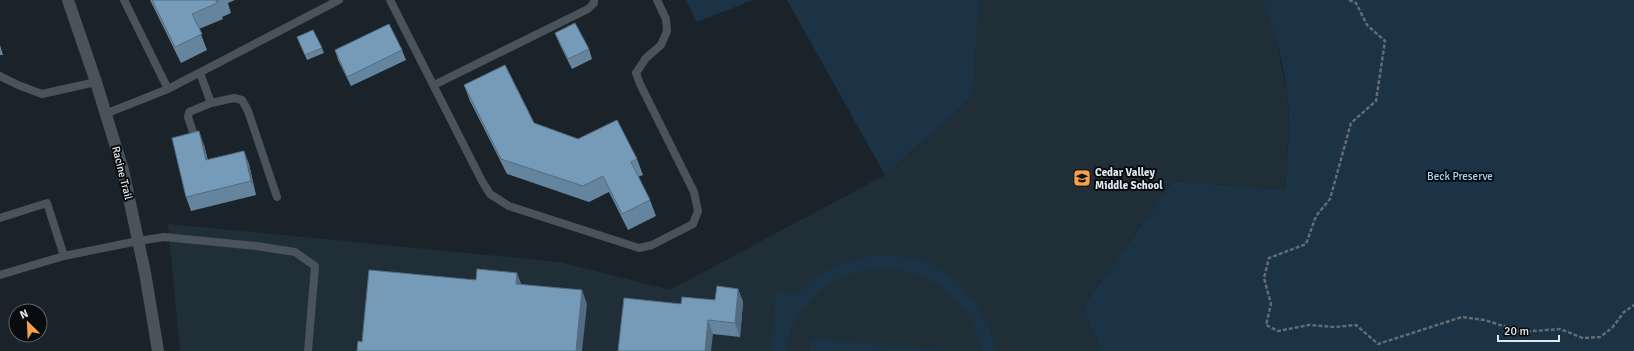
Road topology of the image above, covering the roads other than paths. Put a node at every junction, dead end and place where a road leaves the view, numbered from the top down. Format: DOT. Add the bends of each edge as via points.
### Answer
graph roads {
  1 [pos="68,0"];
  2 [pos="124,0"];
  3 [pos="339,0"];
  4 [pos="390,0"];
  5 [pos="594,0"];
  6 [pos="657,0"];
  7 [pos="200,72"];
  8 [pos="0,76"];
  9 [pos="96,82"];
  10 [pos="434,86"];
  11 [pos="168,89"];
  12 [pos="211,103"];
  13 [pos="105,114"];
  14 [pos="194,135"];
  15 [pos="277,197"];
  16 [pos="0,218"];
  17 [pos="138,241"];
  18 [pos="64,256"];
  19 [pos="0,276"];
  20 [pos="158,351"];
  21 [pos="308,351"];
  1 -- 9 [label="street, Racine Trail"];
  2 -- 11 [label="lane"];
  3 -- 7 [label="lane"];
  4 -- 10 [label="lane"];
  5 -- 10 [label="lane" via="588,9"];
  6 -- 10 [label="lane" via="666,19 667,31 661,45 646,58 636,73 694,192 698,211 693,224 652,245 639,248 509,206 490,194"];
  7 -- 11 [label="lane"];
  7 -- 12 [label="lane"];
  8 -- 9 [label="lane" via="42,94"];
  9 -- 13 [label="street, Racine Trail"];
  11 -- 13 [label="lane"];
  12 -- 14 [label="lane" via="189,112 188,117"];
  12 -- 15 [label="lane" via="234,98 242,100"];
  13 -- 17 [label="street, Racine Trail" via="123,170"];
  16 -- 18 [label="lane" via="47,203"];
  17 -- 18 [label="lane"];
  17 -- 20 [label="street, Racine Trail"];
  17 -- 21 [label="lane" via="164,237 295,252 315,266"];
  18 -- 19 [label="lane"];
}
